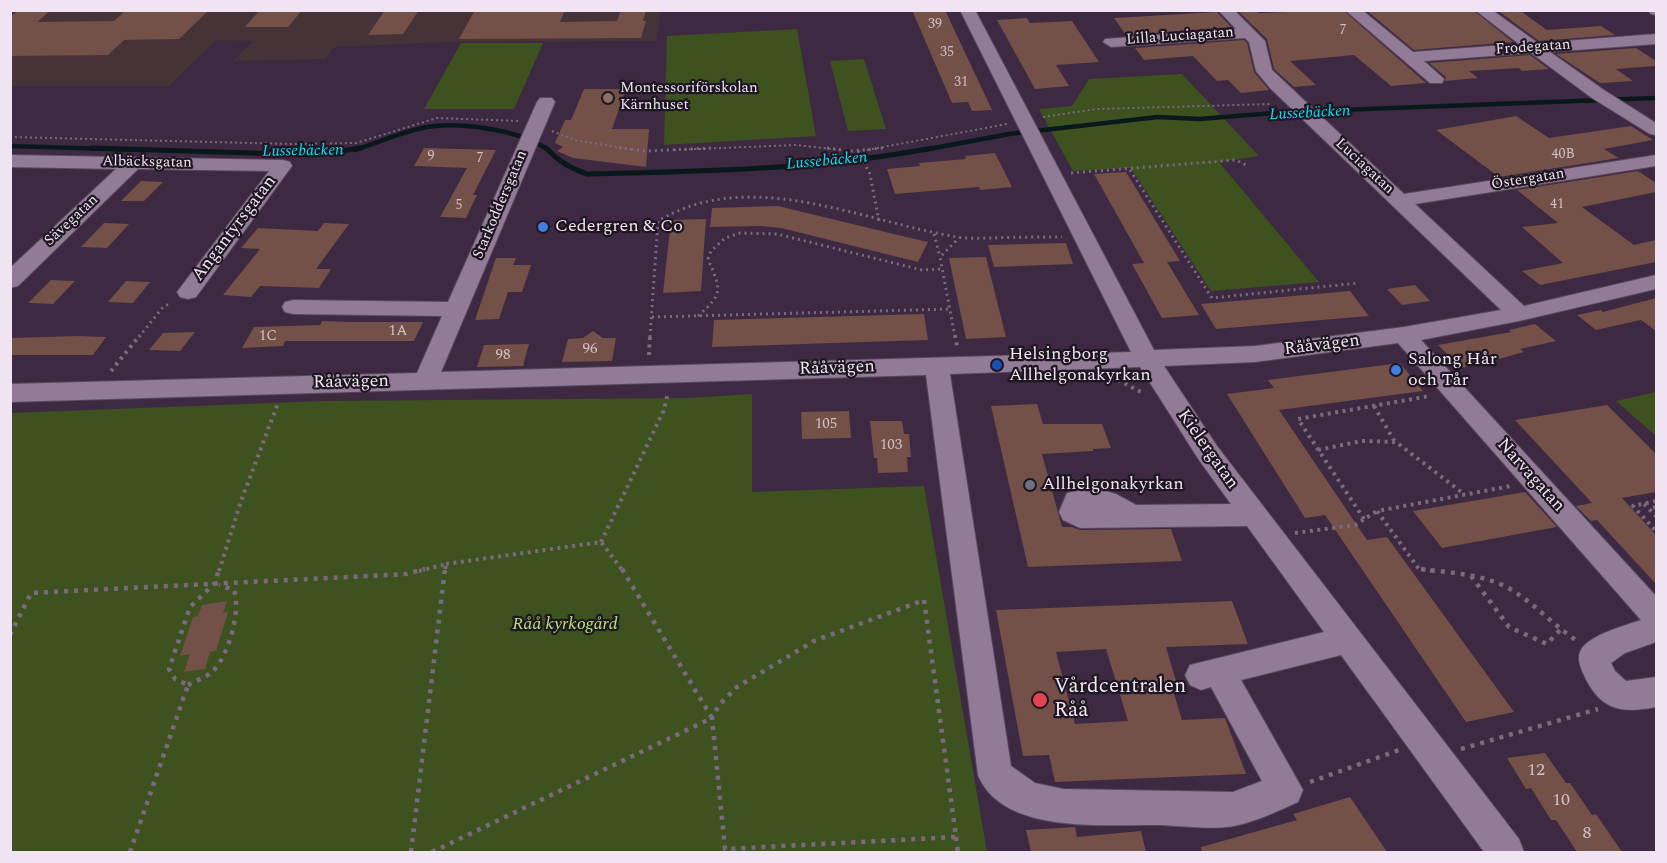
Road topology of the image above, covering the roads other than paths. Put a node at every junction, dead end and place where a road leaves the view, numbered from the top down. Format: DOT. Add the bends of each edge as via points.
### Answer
graph roads {
  1 [pos="967,10"];
  2 [pos="1225,10"];
  3 [pos="1352,10"];
  4 [pos="1482,10"];
  5 [pos="1248,33"];
  6 [pos="1656,39"];
  7 [pos="1111,42"];
  8 [pos="1533,47"];
  9 [pos="1410,57"];
  10 [pos="1436,79"];
  11 [pos="546,102"];
  12 [pos="1656,130"];
  13 [pos="1656,160"];
  14 [pos="10,161"];
  15 [pos="133,163"];
  16 [pos="283,166"];
  17 [pos="1400,201"];
  18 [pos="20,261"];
  19 [pos="10,281"];
  20 [pos="1654,285"];
  21 [pos="188,292"];
  22 [pos="293,308"];
  23 [pos="456,309"];
  24 [pos="1519,314"];
  25 [pos="1404,335"];
  26 [pos="1147,360"];
  27 [pos="949,365"];
  28 [pos="424,381"];
  29 [pos="10,393"];
  30 [pos="1132,517"];
  31 [pos="1262,526"];
  32 [pos="1656,616"];
  33 [pos="1656,628"];
  34 [pos="1348,640"];
  35 [pos="1641,694"];
  36 [pos="1506,852"];
  1 -- 26 [label="street, Kielergatan"];
  2 -- 5 [label="street, Luciagatan"];
  3 -- 9 [label="street"];
  4 -- 8 [label="street"];
  5 -- 7 [label="street, Lilla Luciagatan"];
  5 -- 17 [label="street, Luciagatan" via="1257,42 1264,71"];
  6 -- 8 [label="street, Frodegatan"];
  8 -- 9 [label="street, Frodegatan"];
  8 -- 12 [label="street"];
  9 -- 10 [label="street"];
  11 -- 23 [label="street, Starkoddersgatan"];
  13 -- 17 [label="street, Östergatan"];
  14 -- 15 [label="street, Albäcksgatan"];
  15 -- 16 [label="street, Albäcksgatan"];
  15 -- 18 [label="street, Sävegatan"];
  16 -- 21 [label="street, Angantyrsgatan"];
  17 -- 24 [label="street, Luciagatan"];
  18 -- 19 [label="street, Sävegatan"];
  20 -- 24 [label="street, Rååvägen"];
  22 -- 23 [label="street"];
  23 -- 28 [label="street, Starkoddersgatan"];
  24 -- 25 [label="street, Rååvägen"];
  25 -- 26 [label="street, Rååvägen" via="1255,354"];
  25 -- 32 [label="street, Narvagatan"];
  26 -- 27 [label="street, Rååvägen"];
  26 -- 31 [label="street, Kielergatan"];
  27 -- 28 [label="street, Rååvägen"];
  27 -- 34 [label="street" via="995,775 1014,791 1035,802 1063,806 1233,809 1286,790 1210,673"];
  28 -- 29 [label="street, Rååvägen"];
  30 -- 31 [label="street"];
  31 -- 34 [label="street, Kielergatan"];
  33 -- 35 [label="street" via="1594,657 1600,678 1612,689"];
  34 -- 36 [label="street, Kielergatan"];
}
